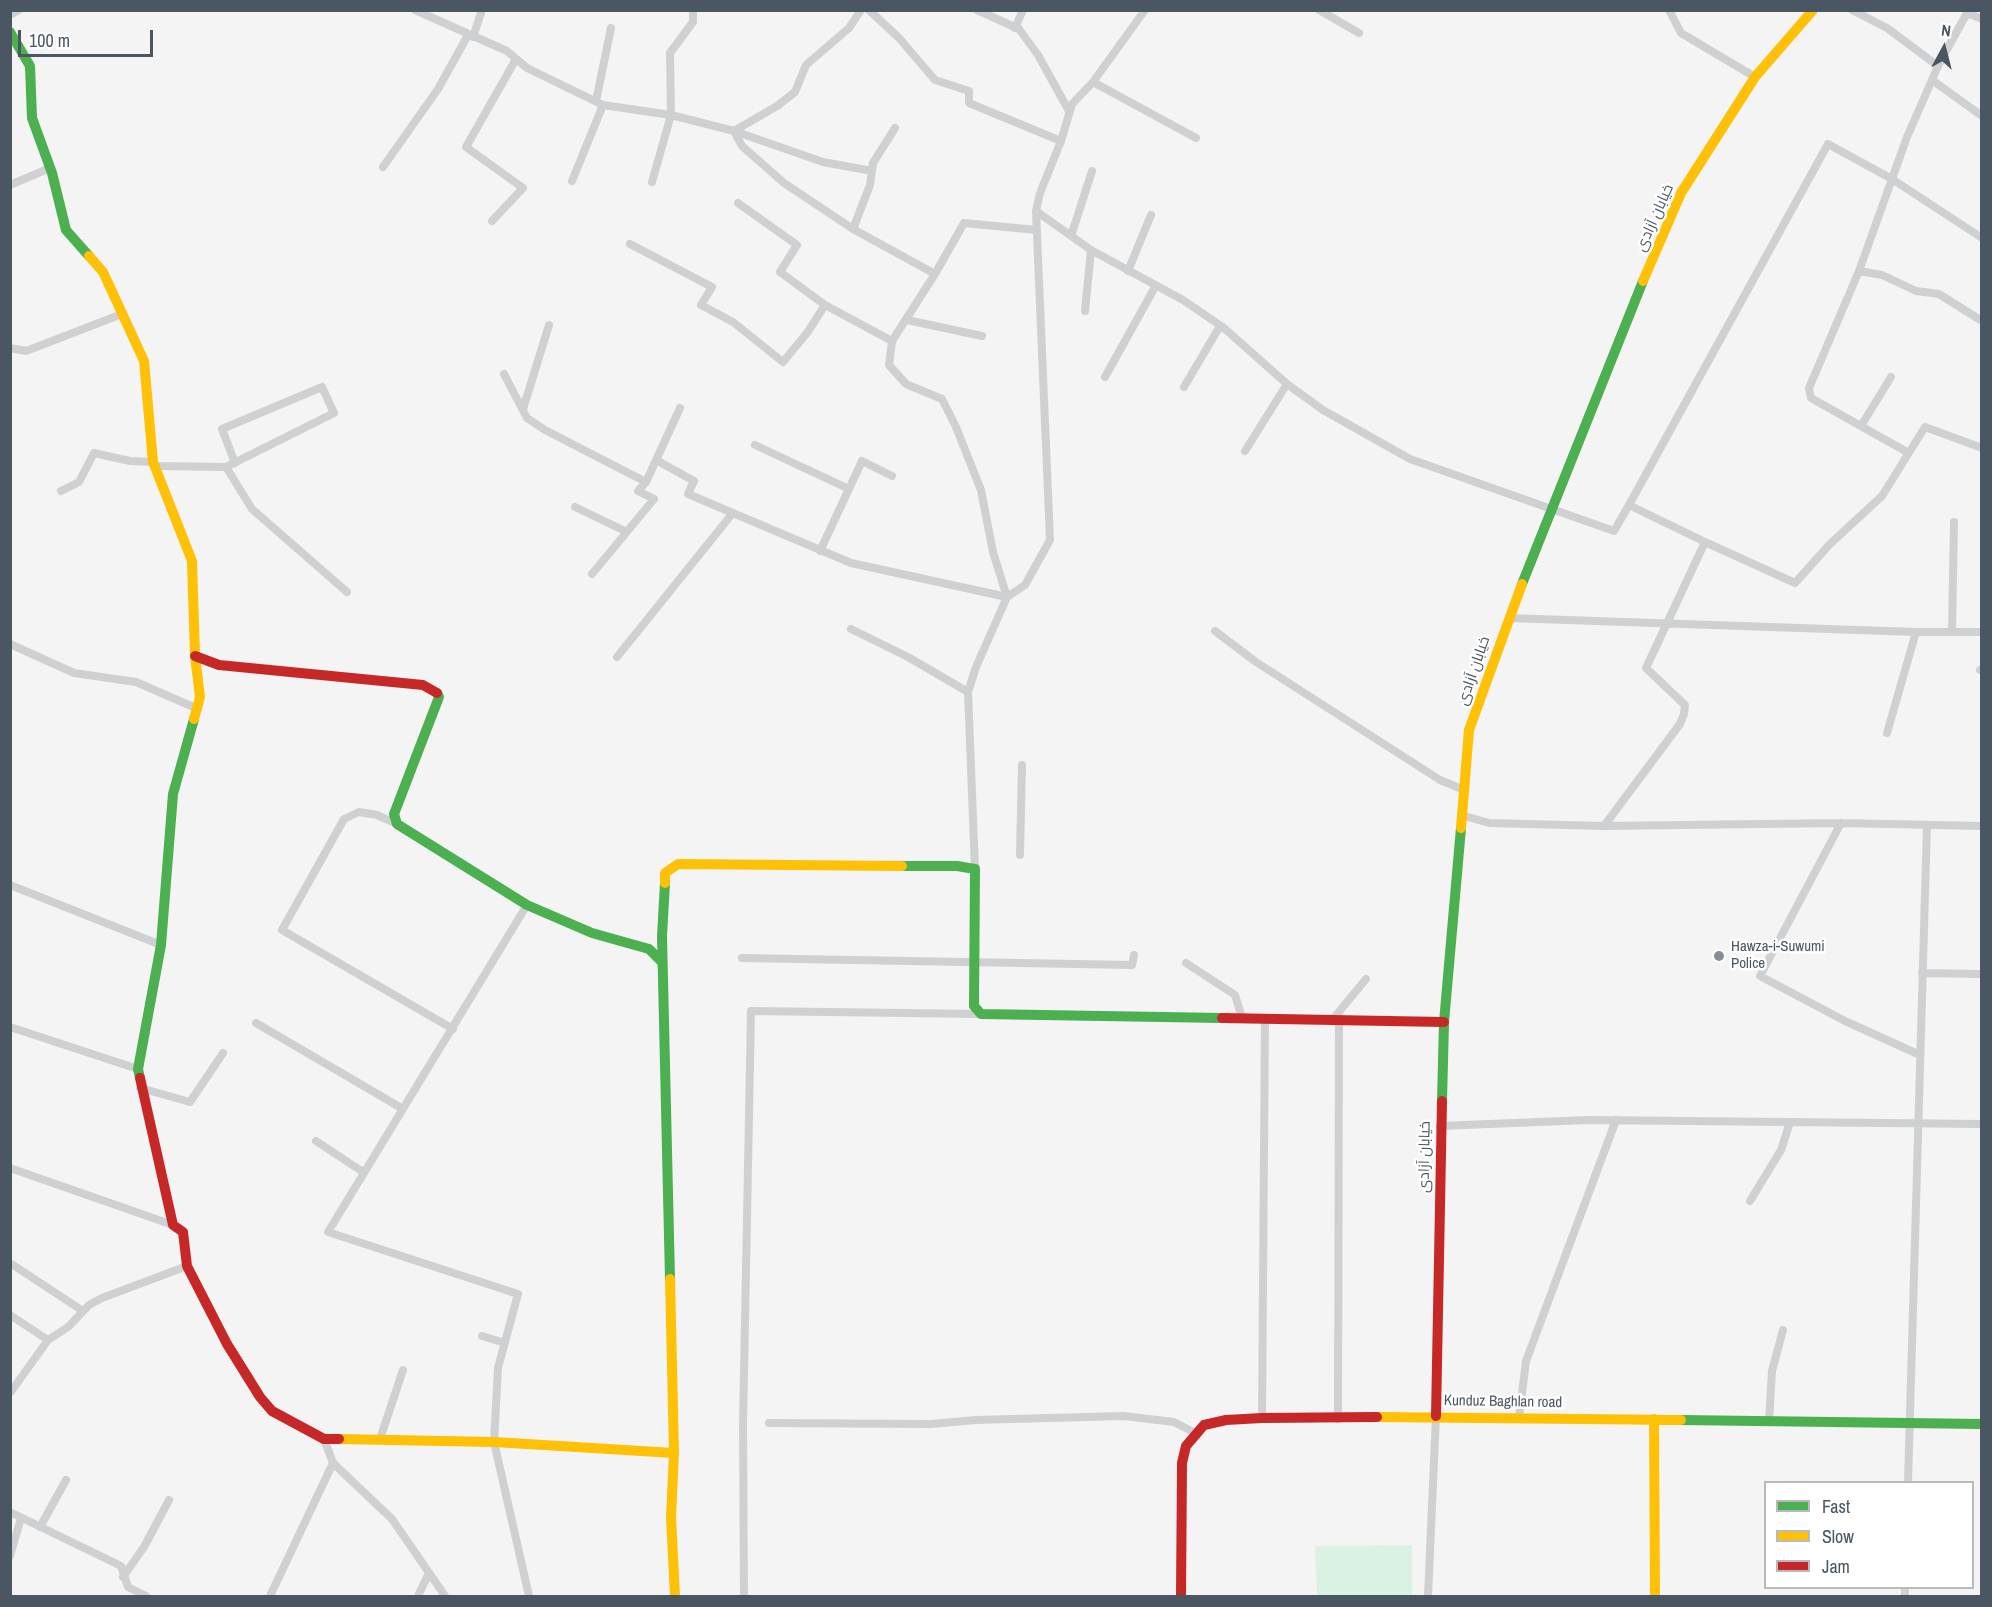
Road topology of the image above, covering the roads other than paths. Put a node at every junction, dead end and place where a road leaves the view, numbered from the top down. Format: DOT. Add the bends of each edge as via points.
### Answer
graph roads {
  1 [pos="19,10"];
  2 [pos="482,10"];
  3 [pos="693,10"];
  4 [pos="861,10"];
  5 [pos="869,10"];
  6 [pos="977,10"];
  7 [pos="1023,10"];
  8 [pos="1145,10"];
  9 [pos="1319,10"];
  10 [pos="1669,10"];
  11 [pos="1813,10"];
  12 [pos="1852,10"];
  13 [pos="418,11"];
  14 [pos="1968,12"];
  15 [pos="10,15"];
  16 [pos="1982,19"];
  17 [pos="1015,27"];
  18 [pos="610,28"];
  19 [pos="10,32"];
  20 [pos="1359,33"];
  21 [pos="470,36"];
  22 [pos="516,58"];
  23 [pos="1938,66"];
  24 [pos="1755,77"];
  25 [pos="1932,80"];
  26 [pos="1093,82"];
  27 [pos="599,103"];
  28 [pos="1069,111"];
  29 [pos="671,115"];
  30 [pos="1982,116"];
  31 [pos="895,128"];
  32 [pos="734,131"];
  33 [pos="1196,138"];
  34 [pos="1061,141"];
  35 [pos="383,167"];
  36 [pos="50,168"];
  37 [pos="872,171"];
  38 [pos="1092,171"];
  39 [pos="1892,179"];
  40 [pos="572,181"];
  41 [pos="652,182"];
  42 [pos="10,185"];
  43 [pos="738,203"];
  44 [pos="1036,211"];
  45 [pos="1151,215"];
  46 [pos="492,221"];
  47 [pos="853,229"];
  48 [pos="1037,230"];
  49 [pos="1071,236"];
  50 [pos="1982,238"];
  51 [pos="630,244"];
  52 [pos="1091,250"];
  53 [pos="1128,271"];
  54 [pos="1859,271"];
  55 [pos="935,274"];
  56 [pos="1155,287"];
  57 [pos="825,305"];
  58 [pos="1085,310"];
  59 [pos="122,314"];
  60 [pos="907,320"];
  61 [pos="1982,321"];
  62 [pos="549,326"];
  63 [pos="1220,326"];
  64 [pos="982,336"];
  65 [pos="892,342"];
  66 [pos="10,348"];
  67 [pos="504,374"];
  68 [pos="1105,377"];
  69 [pos="1891,378"];
  70 [pos="1287,384"];
  71 [pos="1184,387"];
  72 [pos="680,408"];
  73 [pos="523,409"];
  74 [pos="1861,426"];
  75 [pos="754,445"];
  76 [pos="1982,448"];
  77 [pos="1245,451"];
  78 [pos="1907,452"];
  79 [pos="656,460"];
  80 [pos="235,463"];
  81 [pos="154,464"];
  82 [pos="226,467"];
  83 [pos="892,476"];
  84 [pos="646,482"];
  85 [pos="849,489"];
  86 [pos="61,491"];
  87 [pos="1629,505"];
  88 [pos="575,507"];
  89 [pos="1551,510"];
  90 [pos="732,514"];
  91 [pos="1954,522"];
  92 [pos="625,531"];
  93 [pos="1705,542"];
  94 [pos="820,550"];
  95 [pos="592,574"];
  96 [pos="347,592"];
  97 [pos="1007,597"];
  98 [pos="1509,618"];
  99 [pos="1667,624"];
  100 [pos="851,629"];
  101 [pos="1215,631"];
  102 [pos="1916,632"];
  103 [pos="1952,632"];
  104 [pos="1982,632"];
  105 [pos="10,644"];
  106 [pos="195,656"];
  107 [pos="617,657"];
  108 [pos="219,664"];
  109 [pos="199,686"];
  110 [pos="968,693"];
  111 [pos="198,709"];
  112 [pos="1887,733"];
  113 [pos="1022,765"];
  114 [pos="1462,789"];
  115 [pos="1461,815"];
  116 [pos="1841,823"];
  117 [pos="397,824"];
  118 [pos="1927,825"];
  119 [pos="1604,826"];
  120 [pos="1982,826"];
  121 [pos="1020,855"];
  122 [pos="975,869"];
  123 [pos="10,885"];
  124 [pos="527,905"];
  125 [pos="662,936"];
  126 [pos="161,945"];
  127 [pos="649,949"];
  128 [pos="1134,955"];
  129 [pos="742,958"];
  130 [pos="663,963"];
  131 [pos="976,963"];
  132 [pos="1186,963"];
  133 [pos="1923,973"];
  134 [pos="1982,974"];
  135 [pos="1366,979"];
  136 [pos="981,1014"];
  137 [pos="1242,1018"];
  138 [pos="1265,1018"];
  139 [pos="1336,1018"];
  140 [pos="1444,1022"];
  141 [pos="256,1023"];
  142 [pos="10,1027"];
  143 [pos="453,1029"];
  144 [pos="223,1053"];
  145 [pos="1920,1055"];
  146 [pos="138,1068"];
  147 [pos="140,1088"];
  148 [pos="403,1109"];
  149 [pos="1616,1120"];
  150 [pos="1790,1122"];
  151 [pos="1918,1123"];
  152 [pos="1982,1124"];
  153 [pos="1440,1126"];
  154 [pos="316,1141"];
  155 [pos="10,1168"];
  156 [pos="363,1172"];
  157 [pos="1750,1201"];
  158 [pos="173,1225"];
  159 [pos="10,1263"];
  160 [pos="187,1266"];
  161 [pos="84,1311"];
  162 [pos="10,1315"];
  163 [pos="1783,1330"];
  164 [pos="482,1336"];
  165 [pos="48,1340"];
  166 [pos="505,1343"];
  167 [pos="403,1370"];
  168 [pos="10,1393"];
  169 [pos="1436,1416"];
  170 [pos="1519,1417"];
  171 [pos="1262,1418"];
  172 [pos="1338,1419"];
  173 [pos="1654,1419"];
  174 [pos="1769,1420"];
  175 [pos="769,1423"];
  176 [pos="1910,1424"];
  177 [pos="1982,1424"];
  178 [pos="1195,1433"];
  179 [pos="324,1439"];
  180 [pos="380,1439"];
  181 [pos="494,1442"];
  182 [pos="674,1453"];
  183 [pos="333,1463"];
  184 [pos="66,1480"];
  185 [pos="1908,1481"];
  186 [pos="169,1500"];
  187 [pos="10,1512"];
  188 [pos="21,1518"];
  189 [pos="40,1527"];
  190 [pos="10,1556"];
  191 [pos="429,1573"];
  192 [pos="123,1578"];
  193 [pos="147,1596"];
  194 [pos="270,1596"];
  195 [pos="418,1596"];
  196 [pos="445,1596"];
  197 [pos="529,1596"];
  198 [pos="675,1596"];
  199 [pos="744,1596"];
  200 [pos="1181,1596"];
  201 [pos="1428,1596"];
  202 [pos="1655,1596"];
  1 -- 15 [label="street"];
  2 -- 21 [label="street"];
  3 -- 29 [label="street" via="693,22 670,53"];
  4 -- 32 [label="street" via="849,28 806,65 795,92"];
  5 -- 34 [label="street" via="935,80 969,92 969,103"];
  6 -- 17 [label="street"];
  7 -- 17 [label="street"];
  8 -- 26 [label="street"];
  9 -- 20 [label="street"];
  10 -- 24 [label="street" via="1681,33"];
  11 -- 24 [label="main road, خیابان آزادی"];
  12 -- 23 [label="street" via="1887,28"];
  13 -- 21 [label="street"];
  14 -- 16 [label="street"];
  14 -- 23 [label="street"];
  17 -- 28 [label="street" via="1038,56"];
  18 -- 27 [label="street"];
  19 -- 36 [label="main road" via="30,66 32,118"];
  21 -- 22 [label="street"];
  21 -- 35 [label="street"];
  22 -- 27 [label="street" via="527,68"];
  22 -- 46 [label="street" via="466,147 523,188"];
  23 -- 25 [label="street"];
  24 -- 89 [label="main road, خیابان آزادی" via="1681,193"];
  25 -- 30 [label="street"];
  25 -- 39 [label="street"];
  26 -- 28 [label="street"];
  26 -- 33 [label="street"];
  27 -- 29 [label="street"];
  27 -- 40 [label="street"];
  28 -- 34 [label="street"];
  29 -- 32 [label="street"];
  29 -- 41 [label="street"];
  31 -- 37 [label="street"];
  32 -- 37 [label="street" via="823,162"];
  32 -- 47 [label="street" via="742,146 784,183"];
  34 -- 44 [label="street"];
  36 -- 42 [label="street"];
  36 -- 59 [label="main road" via="66,230 103,272"];
  37 -- 47 [label="street"];
  38 -- 49 [label="street"];
  39 -- 50 [label="street"];
  39 -- 54 [label="street"];
  39 -- 87 [label="street" via="1828,144"];
  43 -- 57 [label="street" via="797,245 780,272"];
  44 -- 48 [label="street"];
  44 -- 49 [label="street"];
  45 -- 53 [label="street"];
  47 -- 55 [label="street"];
  48 -- 55 [label="street" via="964,223"];
  48 -- 97 [label="street" via="1050,540 1025,585"];
  49 -- 52 [label="street"];
  51 -- 57 [label="street" via="712,287 701,305 733,322 783,362"];
  52 -- 53 [label="street"];
  52 -- 58 [label="street"];
  53 -- 56 [label="street"];
  54 -- 61 [label="street" via="1882,275 1916,291 1939,294"];
  54 -- 74 [label="street" via="1809,388 1810,398"];
  55 -- 60 [label="street"];
  56 -- 63 [label="street" via="1183,300"];
  56 -- 68 [label="street"];
  57 -- 65 [label="street"];
  59 -- 66 [label="street" via="26,351"];
  59 -- 81 [label="main road" via="144,361"];
  60 -- 64 [label="street"];
  60 -- 65 [label="street"];
  62 -- 73 [label="street"];
  63 -- 70 [label="street"];
  63 -- 71 [label="street"];
  65 -- 97 [label="street" via="889,365 906,384 942,399 956,427 981,490"];
  67 -- 73 [label="street"];
  69 -- 74 [label="street"];
  70 -- 77 [label="street"];
  70 -- 89 [label="street" via="1323,410 1410,459"];
  72 -- 79 [label="street"];
  73 -- 84 [label="street" via="527,418 545,430"];
  74 -- 78 [label="street"];
  75 -- 85 [label="street"];
  76 -- 78 [label="street" via="1925,427"];
  78 -- 93 [label="street" via="1882,496 1795,583"];
  79 -- 84 [label="street"];
  79 -- 90 [label="street" via="694,481 688,494"];
  80 -- 80 [label="street" via="334,413 322,387 222,429"];
  80 -- 82 [label="street"];
  81 -- 82 [label="street"];
  81 -- 86 [label="street" via="94,453 79,482"];
  81 -- 106 [label="main road" via="192,561"];
  82 -- 96 [label="street" via="252,509"];
  83 -- 85 [label="street" via="862,461"];
  84 -- 92 [label="street" via="638,491 654,499"];
  85 -- 94 [label="street"];
  87 -- 89 [label="street" via="1614,531"];
  87 -- 93 [label="street"];
  88 -- 92 [label="street"];
  89 -- 98 [label="main road, خیابان آزادی"];
  90 -- 94 [label="street"];
  90 -- 107 [label="street"];
  91 -- 103 [label="street"];
  92 -- 95 [label="street"];
  93 -- 99 [label="street"];
  94 -- 97 [label="street" via="851,563"];
  97 -- 110 [label="street"];
  98 -- 99 [label="street"];
  98 -- 114 [label="main road, خیابان آزادی" via="1469,730"];
  99 -- 102 [label="street"];
  99 -- 119 [label="street" via="1646,668 1685,705 1684,714"];
  100 -- 110 [label="street"];
  101 -- 114 [label="street" via="1440,780"];
  102 -- 103 [label="street"];
  102 -- 112 [label="street"];
  103 -- 104 [label="street"];
  105 -- 111 [label="street" via="74,673 136,682"];
  106 -- 108 [label="main road"];
  106 -- 109 [label="main road"];
  108 -- 109 [label="main road" via="210,668"];
  108 -- 117 [label="main road" via="423,685 436,691 439,697 394,814"];
  109 -- 111 [label="main road"];
  110 -- 122 [label="street"];
  111 -- 126 [label="main road" via="173,794"];
  113 -- 121 [label="street"];
  114 -- 115 [label="main road, خیابان آزادی"];
  115 -- 119 [label="street" via="1489,823"];
  115 -- 140 [label="main road, خیابان آزادی"];
  116 -- 118 [label="street"];
  116 -- 119 [label="street"];
  116 -- 145 [label="street" via="1760,976"];
  117 -- 124 [label="main road"];
  117 -- 143 [label="street" via="359,812 344,819 282,930"];
  118 -- 120 [label="street"];
  118 -- 133 [label="street"];
  122 -- 125 [label="main road" via="678,864 665,873"];
  122 -- 131 [label="main road"];
  123 -- 126 [label="street"];
  124 -- 127 [label="main road" via="592,933"];
  124 -- 143 [label="street"];
  125 -- 127 [label="main road"];
  125 -- 130 [label="main road"];
  126 -- 146 [label="main road"];
  127 -- 130 [label="main road"];
  128 -- 131 [label="street" via="1132,965"];
  129 -- 131 [label="street"];
  130 -- 182 [label="main road"];
  131 -- 136 [label="main road" via="974,1006"];
  132 -- 137 [label="street" via="1235,995"];
  133 -- 134 [label="street"];
  133 -- 145 [label="street"];
  135 -- 139 [label="street"];
  136 -- 137 [label="main road"];
  136 -- 199 [label="street" via="751,1011 743,1425"];
  137 -- 138 [label="main road"];
  138 -- 139 [label="main road"];
  138 -- 171 [label="street"];
  139 -- 140 [label="main road"];
  139 -- 172 [label="street"];
  140 -- 153 [label="main road, خیابان آزادی"];
  141 -- 148 [label="street"];
  142 -- 146 [label="street"];
  143 -- 148 [label="street"];
  144 -- 147 [label="street" via="190,1102"];
  145 -- 151 [label="street"];
  146 -- 147 [label="main road"];
  147 -- 158 [label="main road"];
  148 -- 156 [label="street"];
  149 -- 150 [label="street"];
  149 -- 153 [label="street"];
  149 -- 170 [label="street" via="1526,1361"];
  150 -- 151 [label="street"];
  150 -- 157 [label="street" via="1781,1150"];
  151 -- 152 [label="street"];
  151 -- 176 [label="street"];
  153 -- 169 [label="main road, خیابان آزادی"];
  154 -- 156 [label="street"];
  155 -- 158 [label="street"];
  156 -- 166 [label="street" via="328,1232 518,1294"];
  158 -- 160 [label="main road" via="183,1232"];
  159 -- 161 [label="street"];
  160 -- 161 [label="street" via="102,1298"];
  160 -- 179 [label="main road" via="227,1344 260,1397 287,1421"];
  161 -- 165 [label="street"];
  162 -- 165 [label="street"];
  163 -- 174 [label="street" via="1772,1371"];
  164 -- 166 [label="street"];
  165 -- 168 [label="street"];
  166 -- 181 [label="street" via="498,1368"];
  167 -- 180 [label="street"];
  169 -- 170 [label="main road, Kunduz Baghlan road"];
  169 -- 172 [label="main road, Kunduz Baghlan road"];
  169 -- 201 [label="street"];
  170 -- 173 [label="main road, Kunduz Baghlan road"];
  171 -- 172 [label="main road, Kunduz Baghlan road"];
  171 -- 178 [label="main road, Kunduz Baghlan road" via="1226,1420 1204,1425"];
  173 -- 174 [label="main road, Kunduz Baghlan road"];
  173 -- 202 [label="main road"];
  174 -- 176 [label="main road, Kunduz Baghlan road"];
  175 -- 178 [label="street" via="931,1424 1124,1416 1174,1422"];
  176 -- 177 [label="main road, Kunduz Baghlan road"];
  176 -- 185 [label="street"];
  178 -- 200 [label="main road" via="1186,1446 1182,1463"];
  179 -- 180 [label="main road"];
  179 -- 183 [label="street"];
  180 -- 181 [label="main road"];
  181 -- 182 [label="main road"];
  181 -- 197 [label="street"];
  182 -- 198 [label="main road" via="671,1517"];
  183 -- 191 [label="street" via="392,1519"];
  183 -- 194 [label="street"];
  184 -- 189 [label="street"];
  186 -- 192 [label="street"];
  187 -- 188 [label="street"];
  188 -- 189 [label="street"];
  188 -- 190 [label="street"];
  189 -- 192 [label="street" via="122,1566"];
  191 -- 195 [label="street"];
  191 -- 196 [label="street"];
  192 -- 193 [label="street" via="128,1587"];
}
